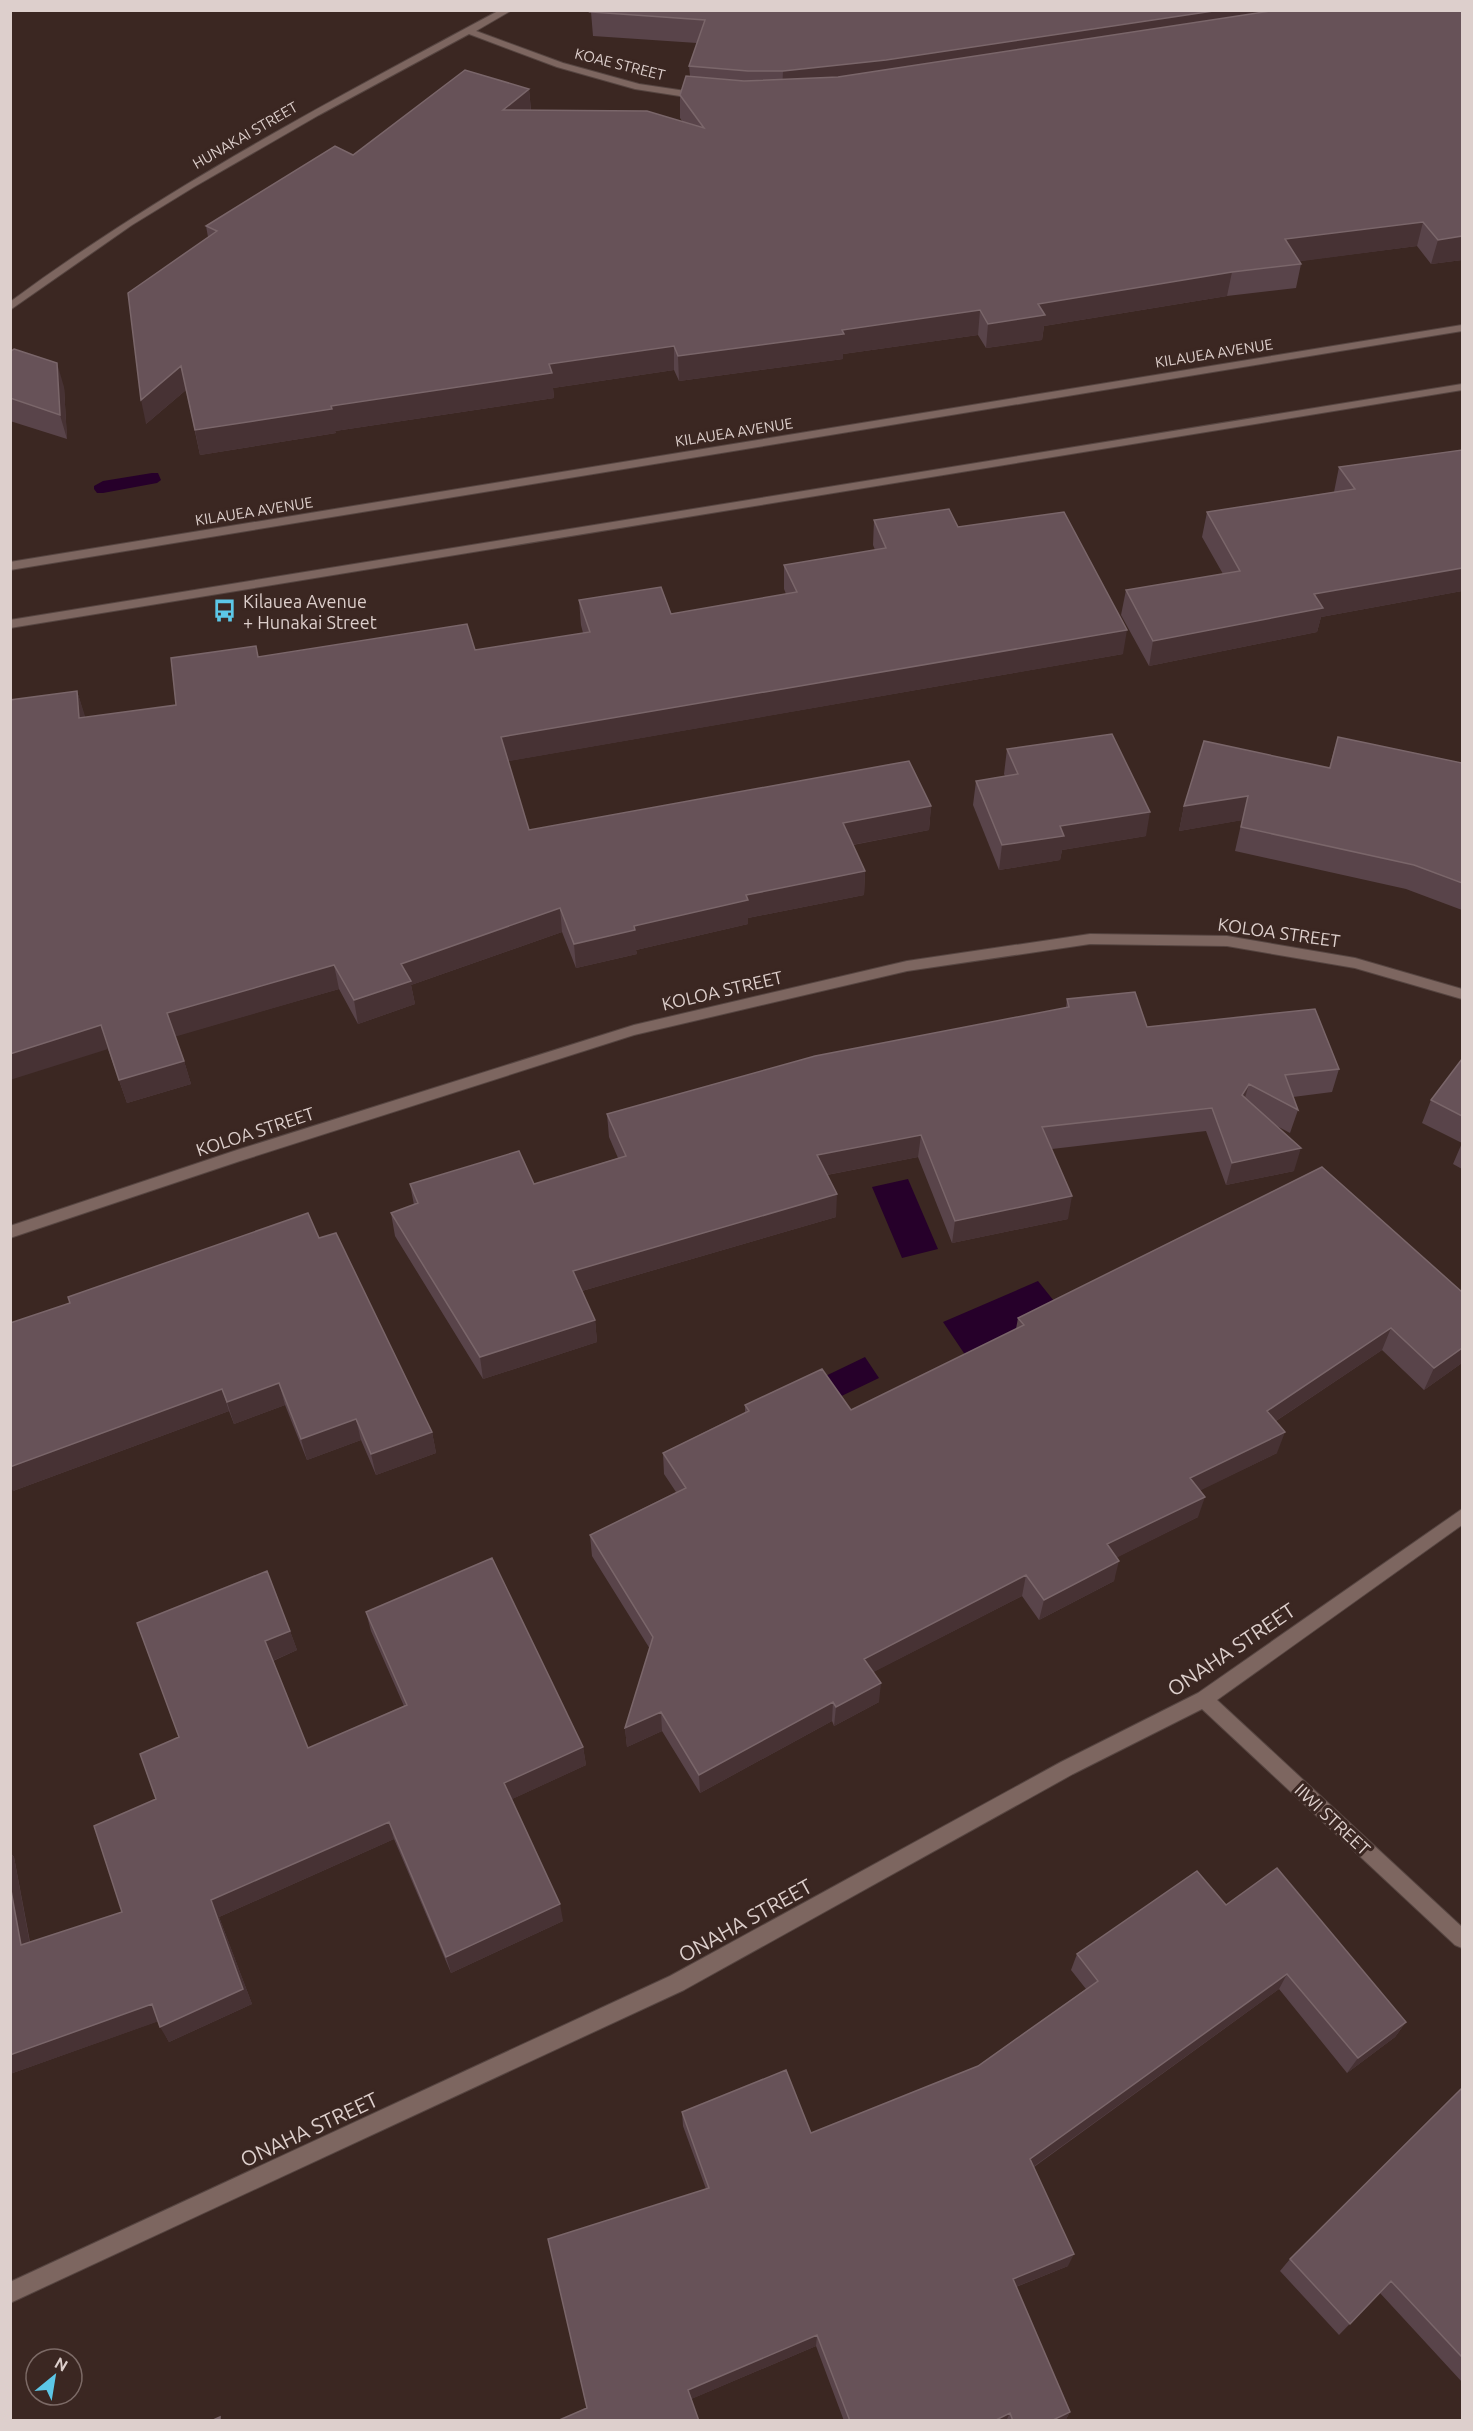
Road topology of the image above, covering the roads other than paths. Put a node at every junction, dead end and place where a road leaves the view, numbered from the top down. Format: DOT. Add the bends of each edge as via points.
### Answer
graph roads {
  1 [pos="508,10"];
  2 [pos="469,31"];
  3 [pos="715,98"];
  4 [pos="10,307"];
  5 [pos="1462,328"];
  6 [pos="1462,387"];
  7 [pos="10,566"];
  8 [pos="10,624"];
  9 [pos="1462,994"];
  10 [pos="10,1232"];
  11 [pos="1462,1516"];
  12 [pos="1204,1699"];
  13 [pos="1462,1939"];
  14 [pos="10,2292"];
  1 -- 2 [label="street, HUNAKAI STREET"];
  2 -- 3 [label="street, KOAE STREET" via="560,65 627,84"];
  2 -- 4 [label="street, HUNAKAI STREET" via="264,140 147,212"];
  5 -- 7 [label="street, KILAUEA AVENUE"];
  6 -- 8 [label="street"];
  9 -- 10 [label="street, KOLOA STREET" via="1355,963 1227,941 1090,939 907,966 634,1030"];
  11 -- 12 [label="street, ONAHA STREET"];
  12 -- 13 [label="street, IIWI STREET"];
  12 -- 14 [label="street, ONAHA STREET" via="1067,1768 677,1983"];
}
